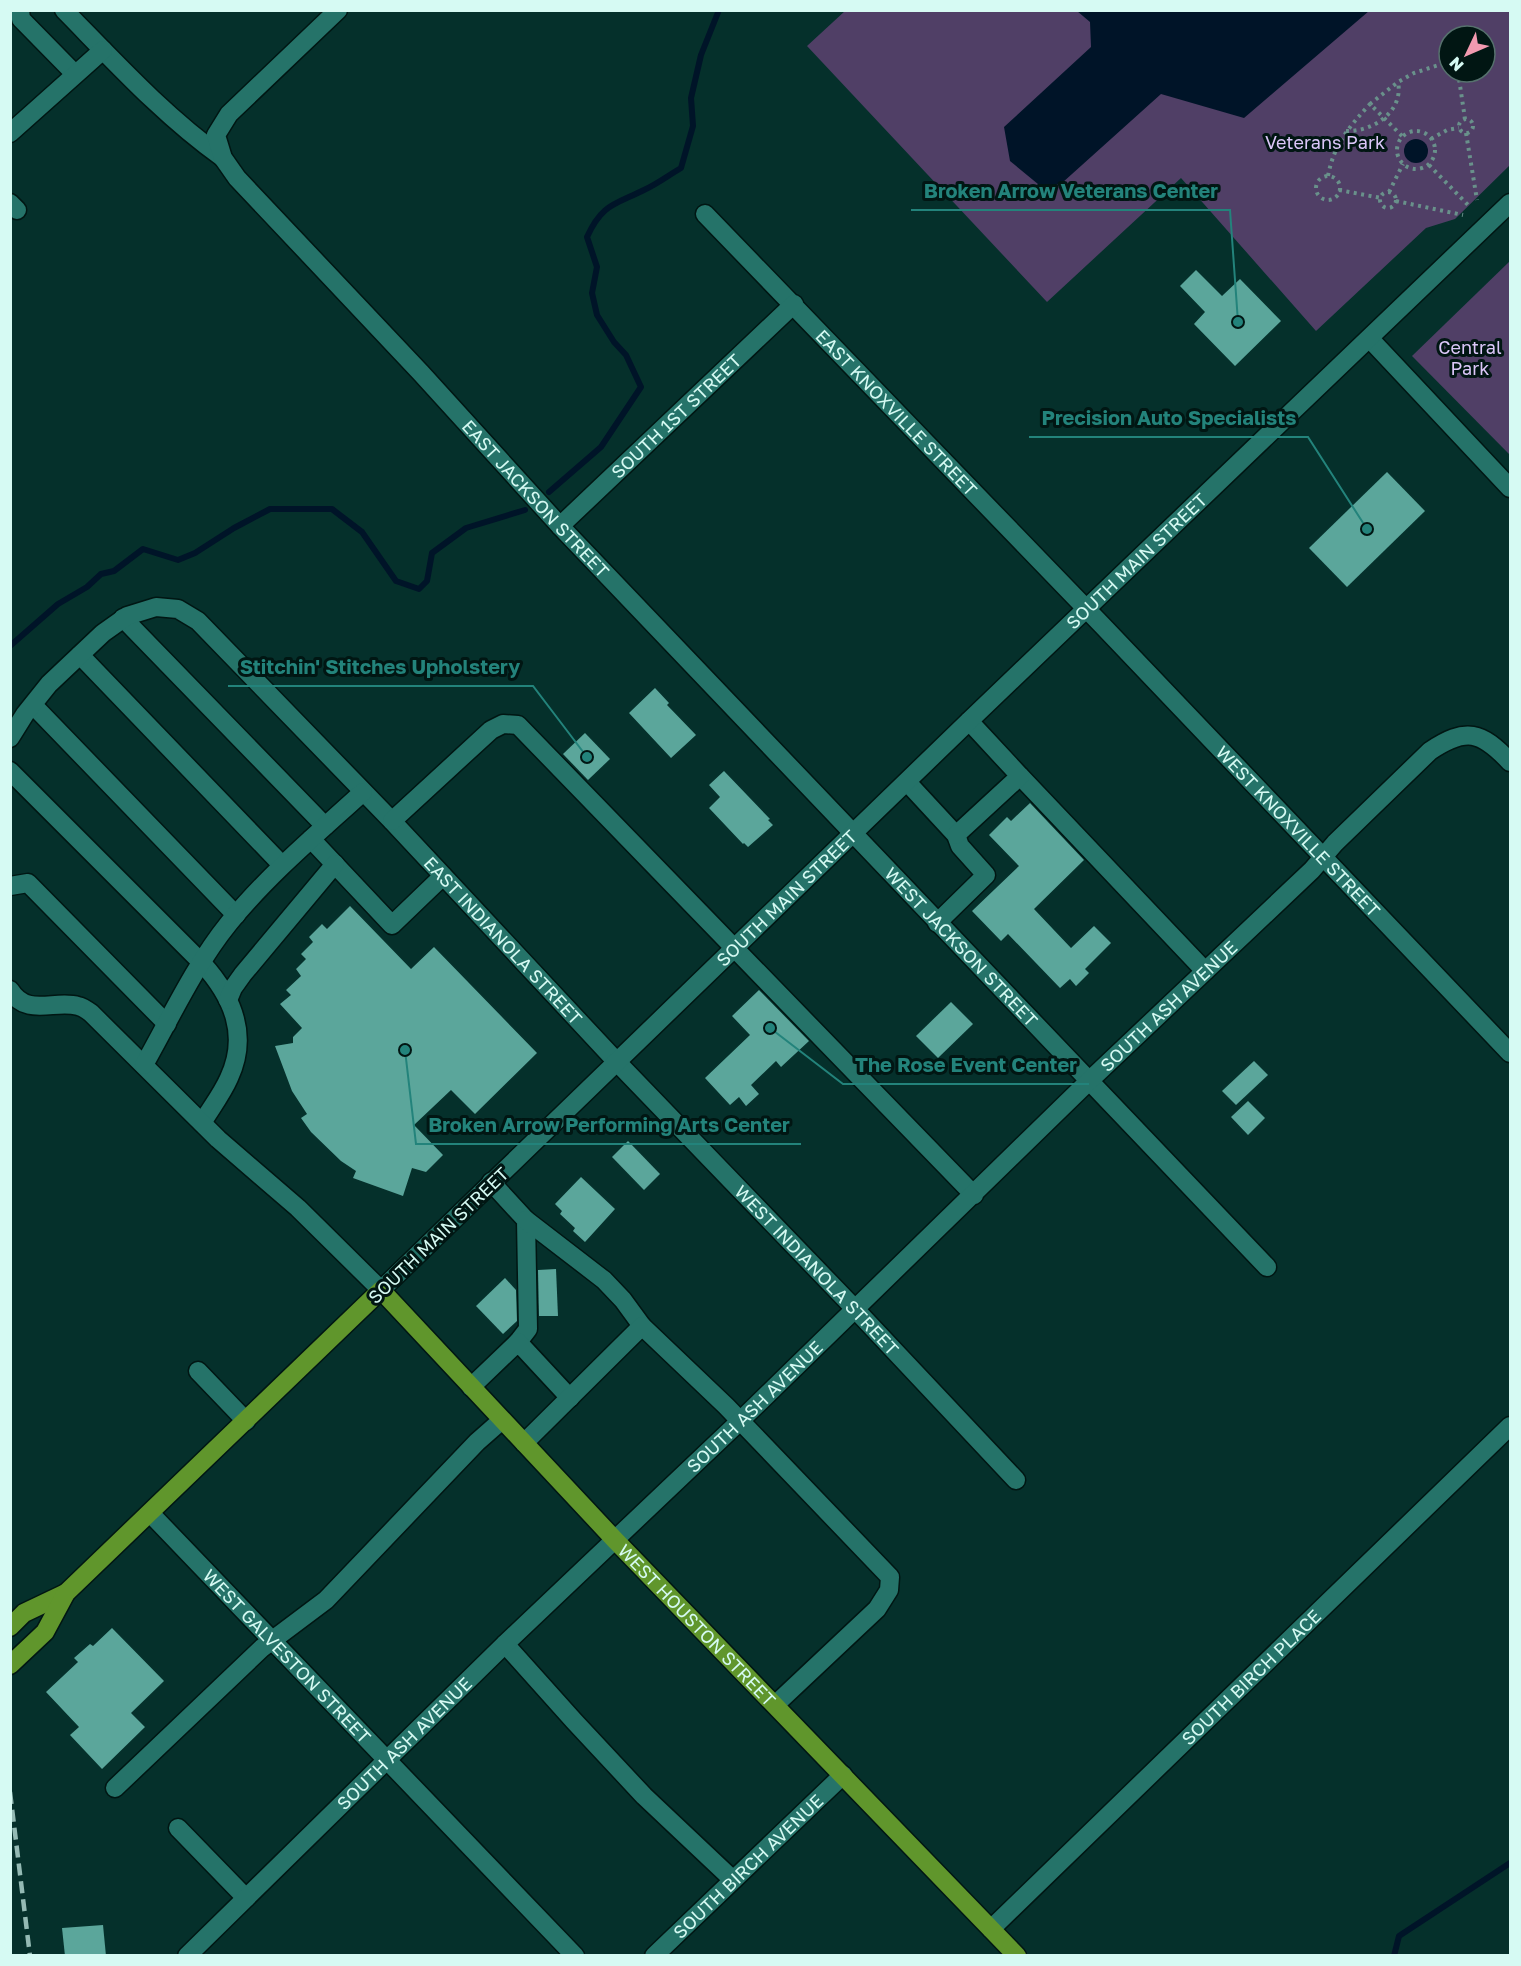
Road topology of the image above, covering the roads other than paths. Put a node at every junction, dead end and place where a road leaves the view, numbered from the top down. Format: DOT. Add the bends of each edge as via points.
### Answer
graph roads {
  1 [pos="20,10"];
  2 [pos="64,10"];
  3 [pos="338,10"];
  4 [pos="103,50"];
  5 [pos="75,74"];
  6 [pos="10,133"];
  7 [pos="223,158"];
  8 [pos="1510,203"];
  9 [pos="705,214"];
  10 [pos="794,304"];
  11 [pos="1370,339"];
  12 [pos="1507,478"];
  13 [pos="560,526"];
  14 [pos="1088,610"];
  15 [pos="123,618"];
  16 [pos="80,655"];
  17 [pos="33,705"];
  18 [pos="969,722"];
  19 [pos="10,738"];
  20 [pos="1510,762"];
  21 [pos="10,771"];
  22 [pos="1020,776"];
  23 [pos="907,782"];
  24 [pos="363,792"];
  25 [pos="392,821"];
  26 [pos="318,832"];
  27 [pos="853,834"];
  28 [pos="956,835"];
  29 [pos="1323,857"];
  30 [pos="335,864"];
  31 [pos="282,865"];
  32 [pos="443,876"];
  33 [pos="10,886"];
  34 [pos="236,915"];
  35 [pos="937,923"];
  36 [pos="735,947"];
  37 [pos="202,963"];
  38 [pos="1205,971"];
  39 [pos="10,990"];
  40 [pos="228,1000"];
  41 [pos="167,1024"];
  42 [pos="1510,1053"];
  43 [pos="616,1062"];
  44 [pos="144,1065"];
  45 [pos="1089,1081"];
  46 [pos="202,1123"];
  47 [pos="491,1182"];
  48 [pos="974,1194"];
  49 [pos="526,1220"];
  50 [pos="1267,1267"];
  51 [pos="381,1290"];
  52 [pos="856,1310"];
  53 [pos="642,1326"];
  54 [pos="518,1342"];
  55 [pos="198,1371"];
  56 [pos="471,1387"];
  57 [pos="570,1398"];
  58 [pos="502,1420"];
  59 [pos="246,1421"];
  60 [pos="740,1421"];
  61 [pos="1510,1426"];
  62 [pos="524,1443"];
  63 [pos="1016,1480"];
  64 [pos="150,1513"];
  65 [pos="615,1540"];
  66 [pos="66,1593"];
  67 [pos="10,1627"];
  68 [pos="272,1641"];
  69 [pos="505,1644"];
  70 [pos="10,1665"];
  71 [pos="776,1704"];
  72 [pos="388,1760"];
  73 [pos="843,1775"];
  74 [pos="115,1788"];
  75 [pos="178,1828"];
  76 [pos="732,1879"];
  77 [pos="246,1898"];
  78 [pos="991,1929"];
  79 [pos="187,1956"];
  80 [pos="575,1956"];
  81 [pos="654,1956"];
  82 [pos="1017,1956"];
  1 -- 5 [label="street" via="21,19"];
  2 -- 4 [label="street, EAST JACKSON STREET"];
  3 -- 7 [label="street, EAST JACKSON STREET" via="229,114 216,135"];
  4 -- 5 [label="street"];
  4 -- 7 [label="street, EAST JACKSON STREET" via="158,104"];
  5 -- 6 [label="street"];
  7 -- 13 [label="street, EAST JACKSON STREET"];
  8 -- 11 [label="street, SOUTH MAIN STREET"];
  9 -- 10 [label="street, EAST KNOXVILLE STREET"];
  10 -- 13 [label="street, SOUTH 1ST STREET"];
  10 -- 14 [label="street, EAST KNOXVILLE STREET"];
  11 -- 12 [label="street"];
  11 -- 14 [label="street, SOUTH MAIN STREET"];
  13 -- 27 [label="street, EAST JACKSON STREET"];
  14 -- 18 [label="street, SOUTH MAIN STREET"];
  14 -- 29 [label="street, WEST KNOXVILLE STREET"];
  15 -- 16 [label="street, EAST INDIANOLA STREET"];
  15 -- 24 [label="street, EAST INDIANOLA STREET" via="156,607 178,609 198,621"];
  15 -- 26 [label="street"];
  16 -- 17 [label="street, EAST INDIANOLA STREET"];
  16 -- 31 [label="street"];
  17 -- 19 [label="street, EAST INDIANOLA STREET"];
  17 -- 34 [label="street"];
  18 -- 22 [label="street"];
  18 -- 23 [label="street, SOUTH MAIN STREET"];
  20 -- 29 [label="street, SOUTH ASH AVENUE" via="1497,748 1473,735 1447,739 1430,751"];
  21 -- 37 [label="street"];
  22 -- 28 [label="street"];
  22 -- 38 [label="street"];
  23 -- 27 [label="street, SOUTH MAIN STREET"];
  23 -- 28 [label="street"];
  24 -- 25 [label="street, EAST INDIANOLA STREET"];
  24 -- 26 [label="street"];
  25 -- 32 [label="street, EAST INDIANOLA STREET"];
  25 -- 36 [label="street" via="491,730 503,724 518,725"];
  26 -- 30 [label="street"];
  26 -- 31 [label="street"];
  27 -- 35 [label="street, WEST JACKSON STREET"];
  27 -- 36 [label="street, SOUTH MAIN STREET"];
  28 -- 35 [label="street" via="960,846 986,875"];
  29 -- 38 [label="street, SOUTH ASH AVENUE"];
  29 -- 42 [label="street, WEST KNOXVILLE STREET"];
  30 -- 32 [label="street" via="392,925"];
  30 -- 40 [label="street" via="243,974"];
  31 -- 34 [label="street"];
  32 -- 43 [label="street, EAST INDIANOLA STREET"];
  33 -- 41 [label="street" via="28,883"];
  34 -- 37 [label="street"];
  35 -- 45 [label="street, WEST JACKSON STREET"];
  36 -- 43 [label="street, SOUTH MAIN STREET"];
  36 -- 48 [label="street"];
  37 -- 40 [label="street"];
  37 -- 41 [label="street"];
  38 -- 45 [label="street, SOUTH ASH AVENUE"];
  39 -- 44 [label="street" via="24,1004 77,1005 91,1013"];
  40 -- 46 [label="street" via="237,1024 236,1058 229,1079"];
  41 -- 44 [label="street"];
  43 -- 47 [label="street, SOUTH MAIN STREET"];
  43 -- 52 [label="street, WEST INDIANOLA STREET"];
  44 -- 46 [label="street"];
  45 -- 48 [label="street, SOUTH ASH AVENUE"];
  45 -- 50 [label="street, WEST JACKSON STREET"];
  46 -- 51 [label="street" via="298,1208"];
  47 -- 49 [label="street"];
  47 -- 51 [label="street, SOUTH MAIN STREET"];
  48 -- 52 [label="street, SOUTH ASH AVENUE"];
  49 -- 53 [label="street" via="604,1280"];
  49 -- 54 [label="street" via="528,1329"];
  51 -- 56 [label="main road, WEST HOUSTON STREET"];
  51 -- 59 [label="main road, SOUTH MAIN STREET"];
  52 -- 60 [label="street, SOUTH ASH AVENUE"];
  52 -- 63 [label="street, WEST INDIANOLA STREET"];
  53 -- 57 [label="street"];
  53 -- 60 [label="street"];
  54 -- 56 [label="street"];
  54 -- 57 [label="street"];
  55 -- 59 [label="street"];
  56 -- 58 [label="main road, WEST HOUSTON STREET"];
  57 -- 62 [label="street"];
  58 -- 62 [label="main road, WEST HOUSTON STREET"];
  58 -- 68 [label="street" via="326,1600"];
  59 -- 64 [label="main road, SOUTH MAIN STREET"];
  60 -- 65 [label="street, SOUTH ASH AVENUE"];
  60 -- 71 [label="street" via="890,1577 889,1590 877,1610"];
  61 -- 78 [label="street, SOUTH BIRCH PLACE"];
  62 -- 65 [label="main road, WEST HOUSTON STREET"];
  64 -- 66 [label="main road, SOUTH MAIN STREET"];
  64 -- 68 [label="street, WEST GALVESTON STREET"];
  65 -- 69 [label="street, SOUTH ASH AVENUE"];
  65 -- 71 [label="main road, WEST HOUSTON STREET"];
  66 -- 67 [label="main road, SOUTH MAIN STREET" via="24,1613"];
  66 -- 70 [label="main road, SOUTH MAIN STREET" via="45,1632"];
  68 -- 72 [label="street, WEST GALVESTON STREET"];
  68 -- 74 [label="street"];
  69 -- 72 [label="street, SOUTH ASH AVENUE"];
  69 -- 76 [label="street" via="644,1796"];
  71 -- 73 [label="main road, WEST HOUSTON STREET"];
  72 -- 77 [label="street, SOUTH ASH AVENUE"];
  72 -- 80 [label="street, WEST GALVESTON STREET"];
  73 -- 76 [label="street, SOUTH BIRCH AVENUE"];
  73 -- 78 [label="main road, WEST HOUSTON STREET"];
  75 -- 77 [label="street"];
  76 -- 81 [label="street, SOUTH BIRCH AVENUE"];
  77 -- 79 [label="street, SOUTH ASH AVENUE"];
  78 -- 82 [label="main road, WEST HOUSTON STREET"];
}
